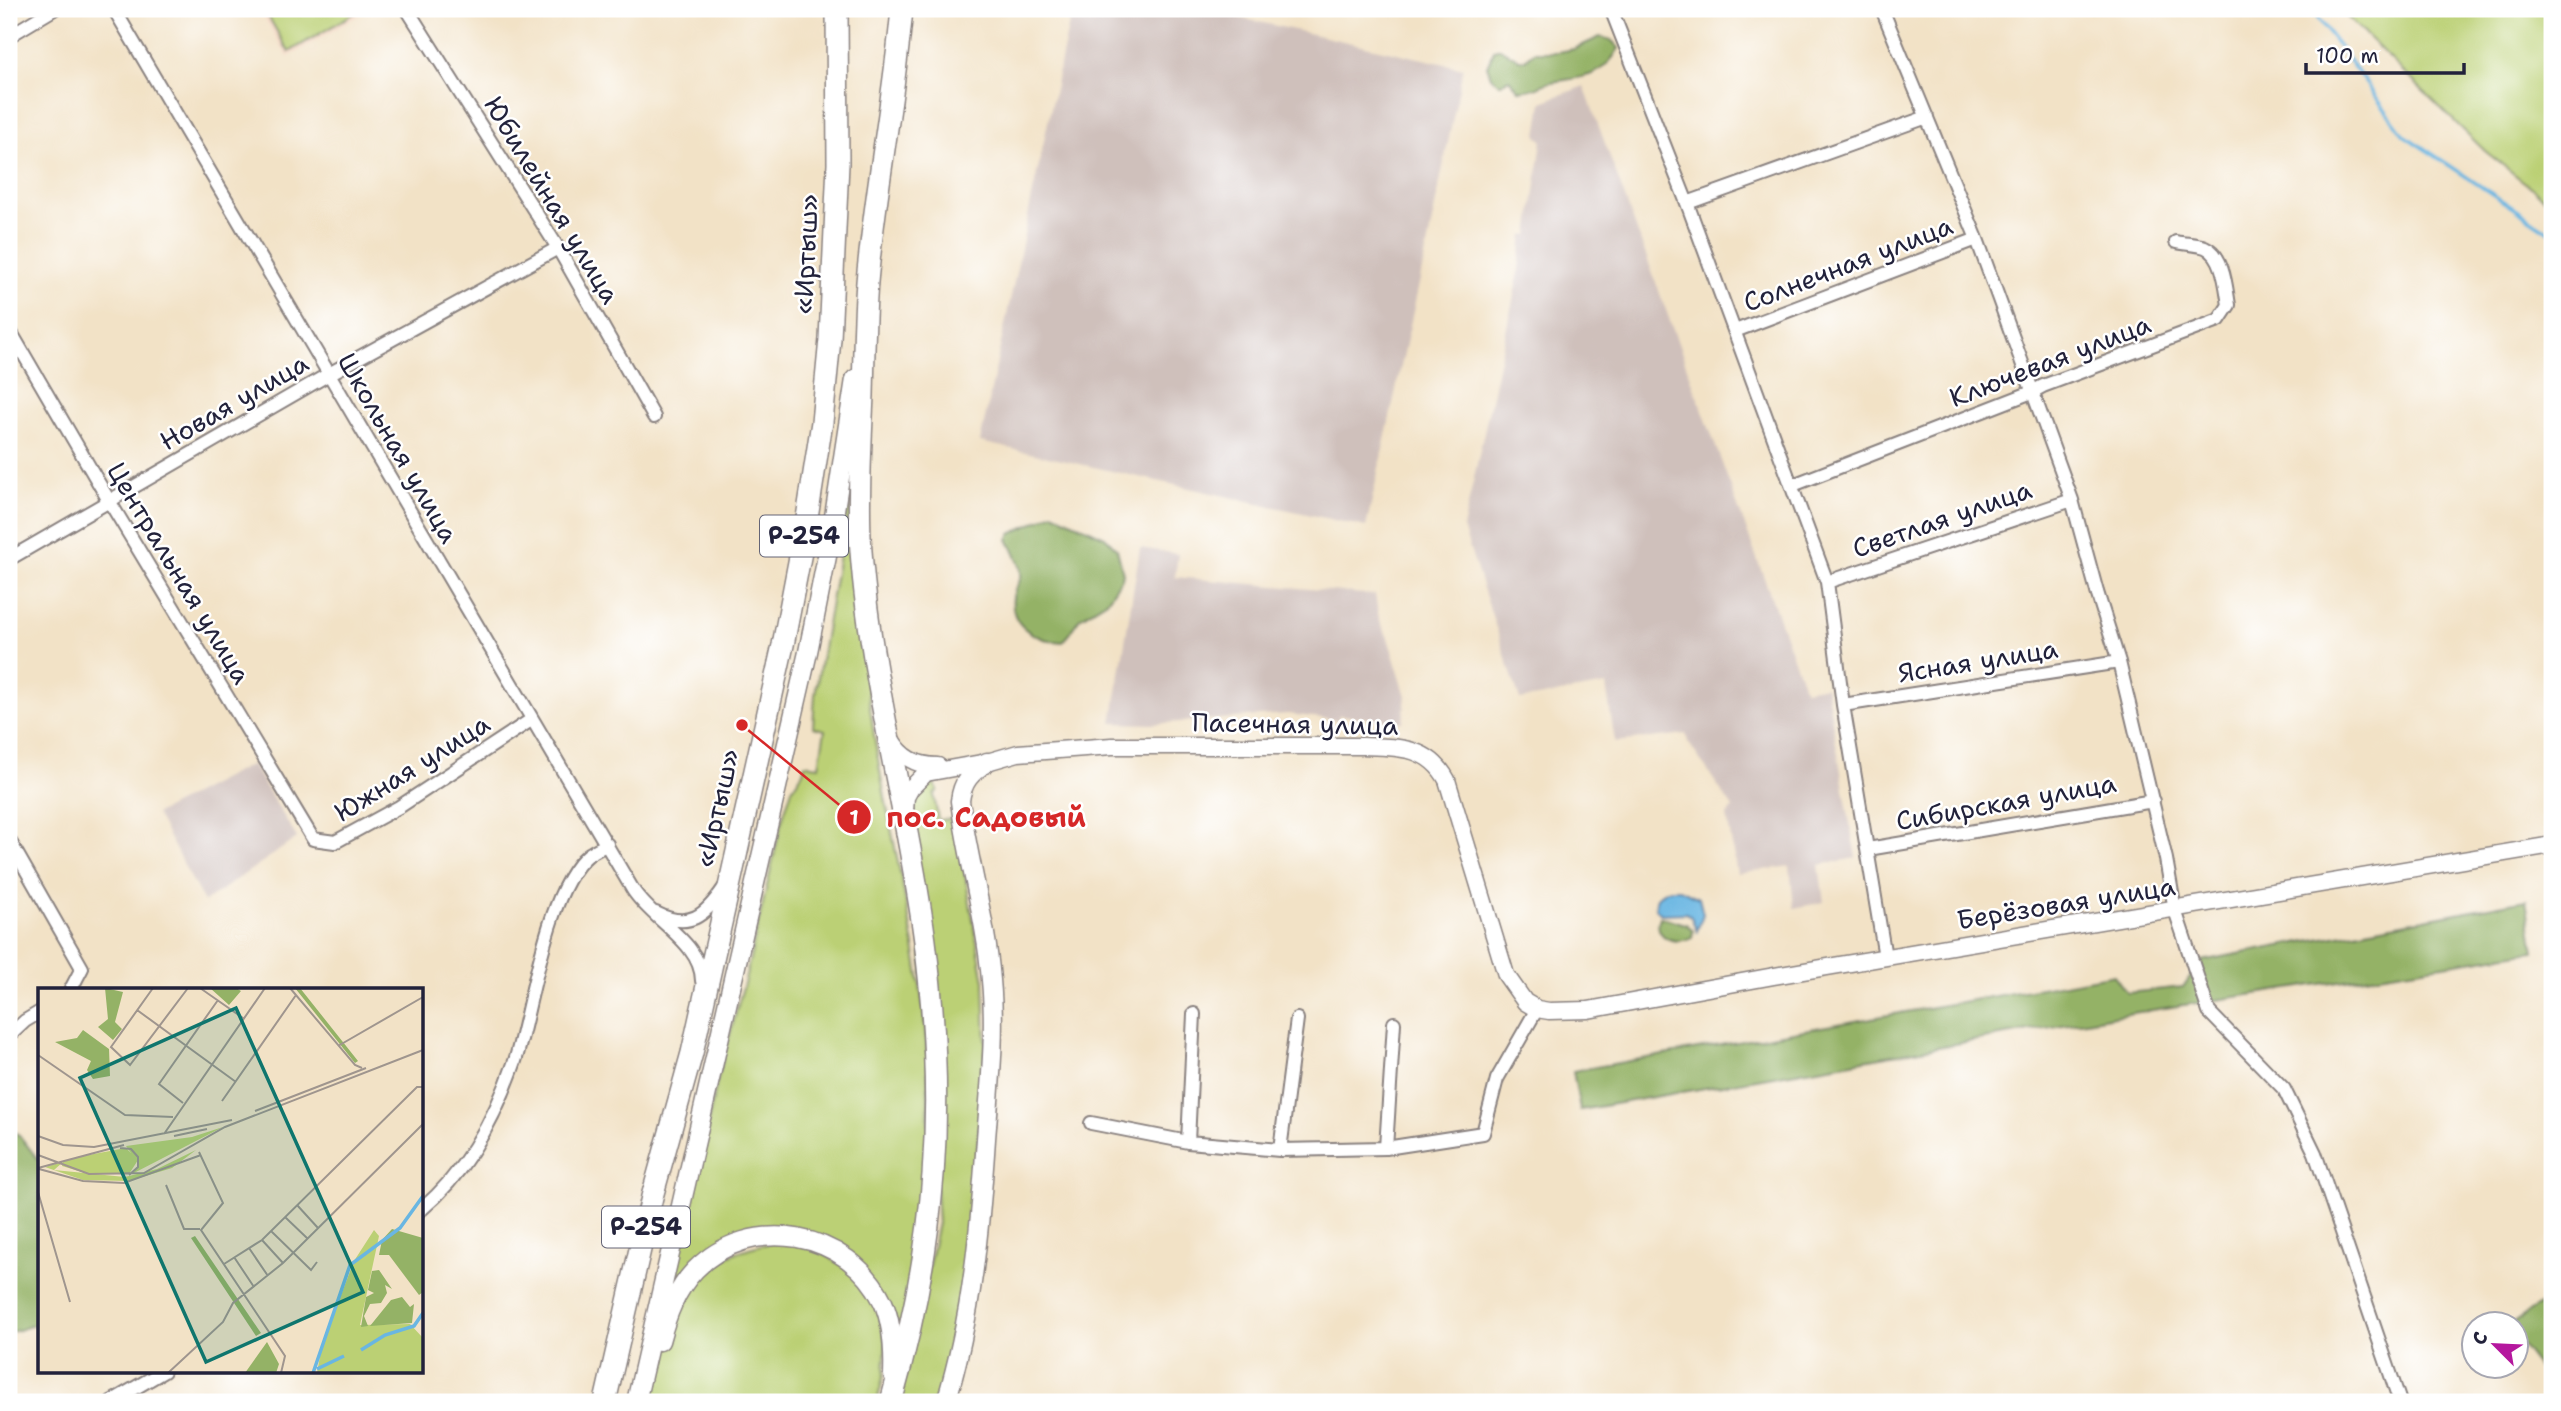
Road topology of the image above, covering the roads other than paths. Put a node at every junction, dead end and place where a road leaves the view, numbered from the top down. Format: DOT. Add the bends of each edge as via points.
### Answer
graph roads {
  1 [pos="54,9"];
  2 [pos="114,9"];
  3 [pos="407,9"];
  4 [pos="837,9"];
  5 [pos="902,9"];
  6 [pos="1611,9"];
  7 [pos="1882,9"];
  8 [pos="9,36"];
  9 [pos="1927,117"];
  10 [pos="1687,203"];
  11 [pos="1977,239"];
  12 [pos="2176,243"];
  13 [pos="558,248"];
  14 [pos="867,281"];
  15 [pos="9,330"];
  16 [pos="1735,331"];
  17 [pos="329,374"];
  18 [pos="2032,392"];
  19 [pos="654,417"];
  20 [pos="1793,485"];
  21 [pos="108,499"];
  22 [pos="2072,500"];
  23 [pos="9,559"];
  24 [pos="1827,582"];
  25 [pos="2119,662"];
  26 [pos="1843,705"];
  27 [pos="531,720"];
  28 [pos="885,727"];
  29 [pos="987,762"];
  30 [pos="955,766"];
  31 [pos="2152,801"];
  32 [pos="313,839"];
  33 [pos="9,840"];
  34 [pos="607,844"];
  35 [pos="2552,845"];
  36 [pos="1868,849"];
  37 [pos="730,879"];
  38 [pos="646,909"];
  39 [pos="2175,910"];
  40 [pos="924,939"];
  41 [pos="1885,957"];
  42 [pos="72,988"];
  43 [pos="702,1006"];
  44 [pos="1537,1009"];
  45 [pos="38,1013"];
  46 [pos="1194,1014"];
  47 [pos="1297,1018"];
  48 [pos="1394,1023"];
  49 [pos="9,1036"];
  50 [pos="692,1053"];
  51 [pos="1091,1123"];
  52 [pos="1188,1142"];
  53 [pos="1386,1148"];
  54 [pos="1280,1150"];
  55 [pos="424,1207"];
  56 [pos="162,1372"];
  57 [pos="111,1402"];
  58 [pos="605,1402"];
  59 [pos="616,1402"];
  60 [pos="636,1402"];
  61 [pos="645,1402"];
  62 [pos="891,1402"];
  63 [pos="946,1402"];
  64 [pos="2400,1402"];
  1 -- 8 [label="street"];
  2 -- 17 [label="street, Школьная улица"];
  3 -- 13 [label="street, Юбилейная улица"];
  4 -- 37 [label="highway, «Иртыш» / Р-254" via="838,164 822,422 783,645"];
  5 -- 14 [label="highway, Р-254"];
  6 -- 10 [label="street"];
  7 -- 9 [label="street"];
  9 -- 10 [label="street"];
  9 -- 11 [label="street"];
  10 -- 16 [label="street"];
  11 -- 16 [label="street, Солнечная улица"];
  11 -- 18 [label="street"];
  12 -- 18 [label="street, Ключевая улица" via="2213,252 2223,272 2229,305 2219,320"];
  13 -- 17 [label="street, Новая улица"];
  13 -- 19 [label="street, Юбилейная улица"];
  14 -- 28 [label="highway, Р-254" via="860,534"];
  14 -- 60 [label="main road" via="846,441 808,652"];
  15 -- 21 [label="street, Центральная улица"];
  16 -- 20 [label="street"];
  17 -- 21 [label="street, Новая улица"];
  17 -- 27 [label="street, Школьная улица"];
  18 -- 20 [label="street, Ключевая улица"];
  18 -- 22 [label="street"];
  20 -- 24 [label="street"];
  21 -- 23 [label="street, Новая улица"];
  21 -- 32 [label="street, Центральная улица"];
  22 -- 24 [label="street, Светлая улица"];
  22 -- 25 [label="street"];
  24 -- 26 [label="street"];
  25 -- 26 [label="street, Ясная улица"];
  25 -- 31 [label="street"];
  26 -- 36 [label="street"];
  27 -- 32 [label="street, Южная улица" via="399,807 335,842"];
  27 -- 34 [label="street, Школьная улица"];
  28 -- 30 [label="main road" via="897,750 908,759"];
  28 -- 40 [label="highway, Р-254"];
  29 -- 30 [label="main road, Пасечная улица"];
  29 -- 44 [label="main road, Пасечная улица" via="1018,753 1112,746 1363,746 1398,747 1422,754 1432,759 1447,780 1506,975 1525,1002"];
  29 -- 63 [label="main road" via="965,781 960,801 987,949 993,1012 975,1273"];
  30 -- 40 [label="main road" via="920,776 905,802"];
  31 -- 36 [label="street, Сибирская улица"];
  31 -- 39 [label="street"];
  33 -- 42 [label="street" via="82,968"];
  34 -- 38 [label="street, Школьная улица"];
  34 -- 55 [label="street" via="588,855 563,893 514,1063 486,1129 452,1179"];
  35 -- 39 [label="main road, Берёзовая улица"];
  36 -- 41 [label="street"];
  37 -- 38 [label="street" via="713,905 692,919 669,920"];
  37 -- 43 [label="highway, «Иртыш» / Р-254"];
  38 -- 43 [label="street, Школьная улица" via="699,961"];
  39 -- 41 [label="main road, Берёзовая улица"];
  39 -- 64 [label="street" via="2209,1012 2284,1089 2315,1153"];
  40 -- 62 [label="highway, Р-254" via="936,1054 934,1178 918,1296"];
  41 -- 44 [label="main road, Берёзовая улица" via="1588,1010"];
  43 -- 50 [label="highway, «Иртыш» / Р-254"];
  44 -- 53 [label="street" via="1496,1079 1483,1133"];
  45 -- 49 [label="street"];
  46 -- 52 [label="street"];
  47 -- 54 [label="street"];
  48 -- 53 [label="street"];
  50 -- 58 [label="highway, «Иртыш» / Р-254" via="652,1197"];
  50 -- 59 [label="main road"];
  51 -- 52 [label="street"];
  52 -- 54 [label="street"];
  53 -- 54 [label="street"];
  56 -- 57 [label="street"];
  61 -- 62 [label="main road" via="665,1323 689,1278 705,1261 730,1246 775,1236 803,1238 828,1247 865,1275 882,1302 892,1334"];
}
